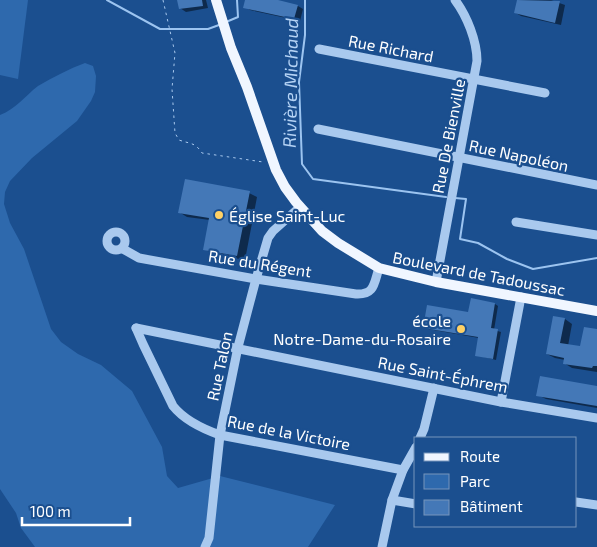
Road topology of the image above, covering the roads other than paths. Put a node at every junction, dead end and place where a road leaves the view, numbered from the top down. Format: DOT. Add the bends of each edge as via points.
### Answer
graph roads {
  1 [pos="216,0"];
  2 [pos="455,0"];
  3 [pos="319,48"];
  4 [pos="474,80"];
  5 [pos="545,93"];
  6 [pos="318,129"];
  7 [pos="459,158"];
  8 [pos="597,185"];
  9 [pos="300,207"];
  10 [pos="516,222"];
  11 [pos="597,235"];
  12 [pos="123,249"];
  13 [pos="379,268"];
  14 [pos="256,279"];
  15 [pos="436,282"];
  16 [pos="521,297"];
  17 [pos="597,311"];
  18 [pos="136,328"];
  19 [pos="238,347"];
  20 [pos="434,388"];
  21 [pos="501,402"];
  22 [pos="597,418"];
  23 [pos="220,434"];
  24 [pos="420,437"];
  25 [pos="414,451"];
  26 [pos="403,470"];
  27 [pos="392,500"];
  28 [pos="577,502"];
  29 [pos="414,504"];
  30 [pos="597,505"];
  31 [pos="205,547"];
  32 [pos="382,547"];
  1 -- 9 [label="main road, Boulevard de Tadoussac" via="273,163 284,187"];
  2 -- 4 [label="street, Rue De Bienville" via="475,41 477,61"];
  3 -- 4 [label="street, Rue Richard"];
  4 -- 5 [label="street, Rue Richard"];
  4 -- 7 [label="street, Rue De Bienville"];
  6 -- 7 [label="street, Rue Napoléon"];
  7 -- 8 [label="street, Rue Napoléon"];
  7 -- 15 [label="street, Rue De Bienville"];
  9 -- 13 [label="main road, Boulevard de Tadoussac" via="338,244"];
  9 -- 14 [label="street, Rue Talon" via="268,238"];
  10 -- 11 [label="street"];
  12 -- 14 [label="street, Rue du Régent" via="139,258"];
  13 -- 14 [label="street, Rue du Régent" via="369,293 364,294"];
  13 -- 15 [label="main road, Boulevard de Tadoussac"];
  14 -- 19 [label="street, Rue Talon"];
  15 -- 16 [label="main road, Boulevard de Tadoussac"];
  16 -- 17 [label="main road, Boulevard de Tadoussac"];
  16 -- 21 [label="street"];
  18 -- 19 [label="street, Rue Saint-Éphrem"];
  18 -- 23 [label="street, Rue de la Victoire" via="179,414"];
  19 -- 20 [label="street, Rue Saint-Éphrem"];
  19 -- 23 [label="street, Rue Talon"];
  20 -- 21 [label="street, Rue Saint-Éphrem"];
  20 -- 24 [label="street"];
  21 -- 22 [label="street, Rue Saint-Éphrem"];
  23 -- 26 [label="street, Rue de la Victoire"];
  23 -- 31 [label="street, Rue Talon" via="209,538"];
  25 -- 26 [label="street"];
  26 -- 27 [label="street"];
  27 -- 29 [label="street"];
  27 -- 32 [label="street"];
  28 -- 30 [label="street"];
}
